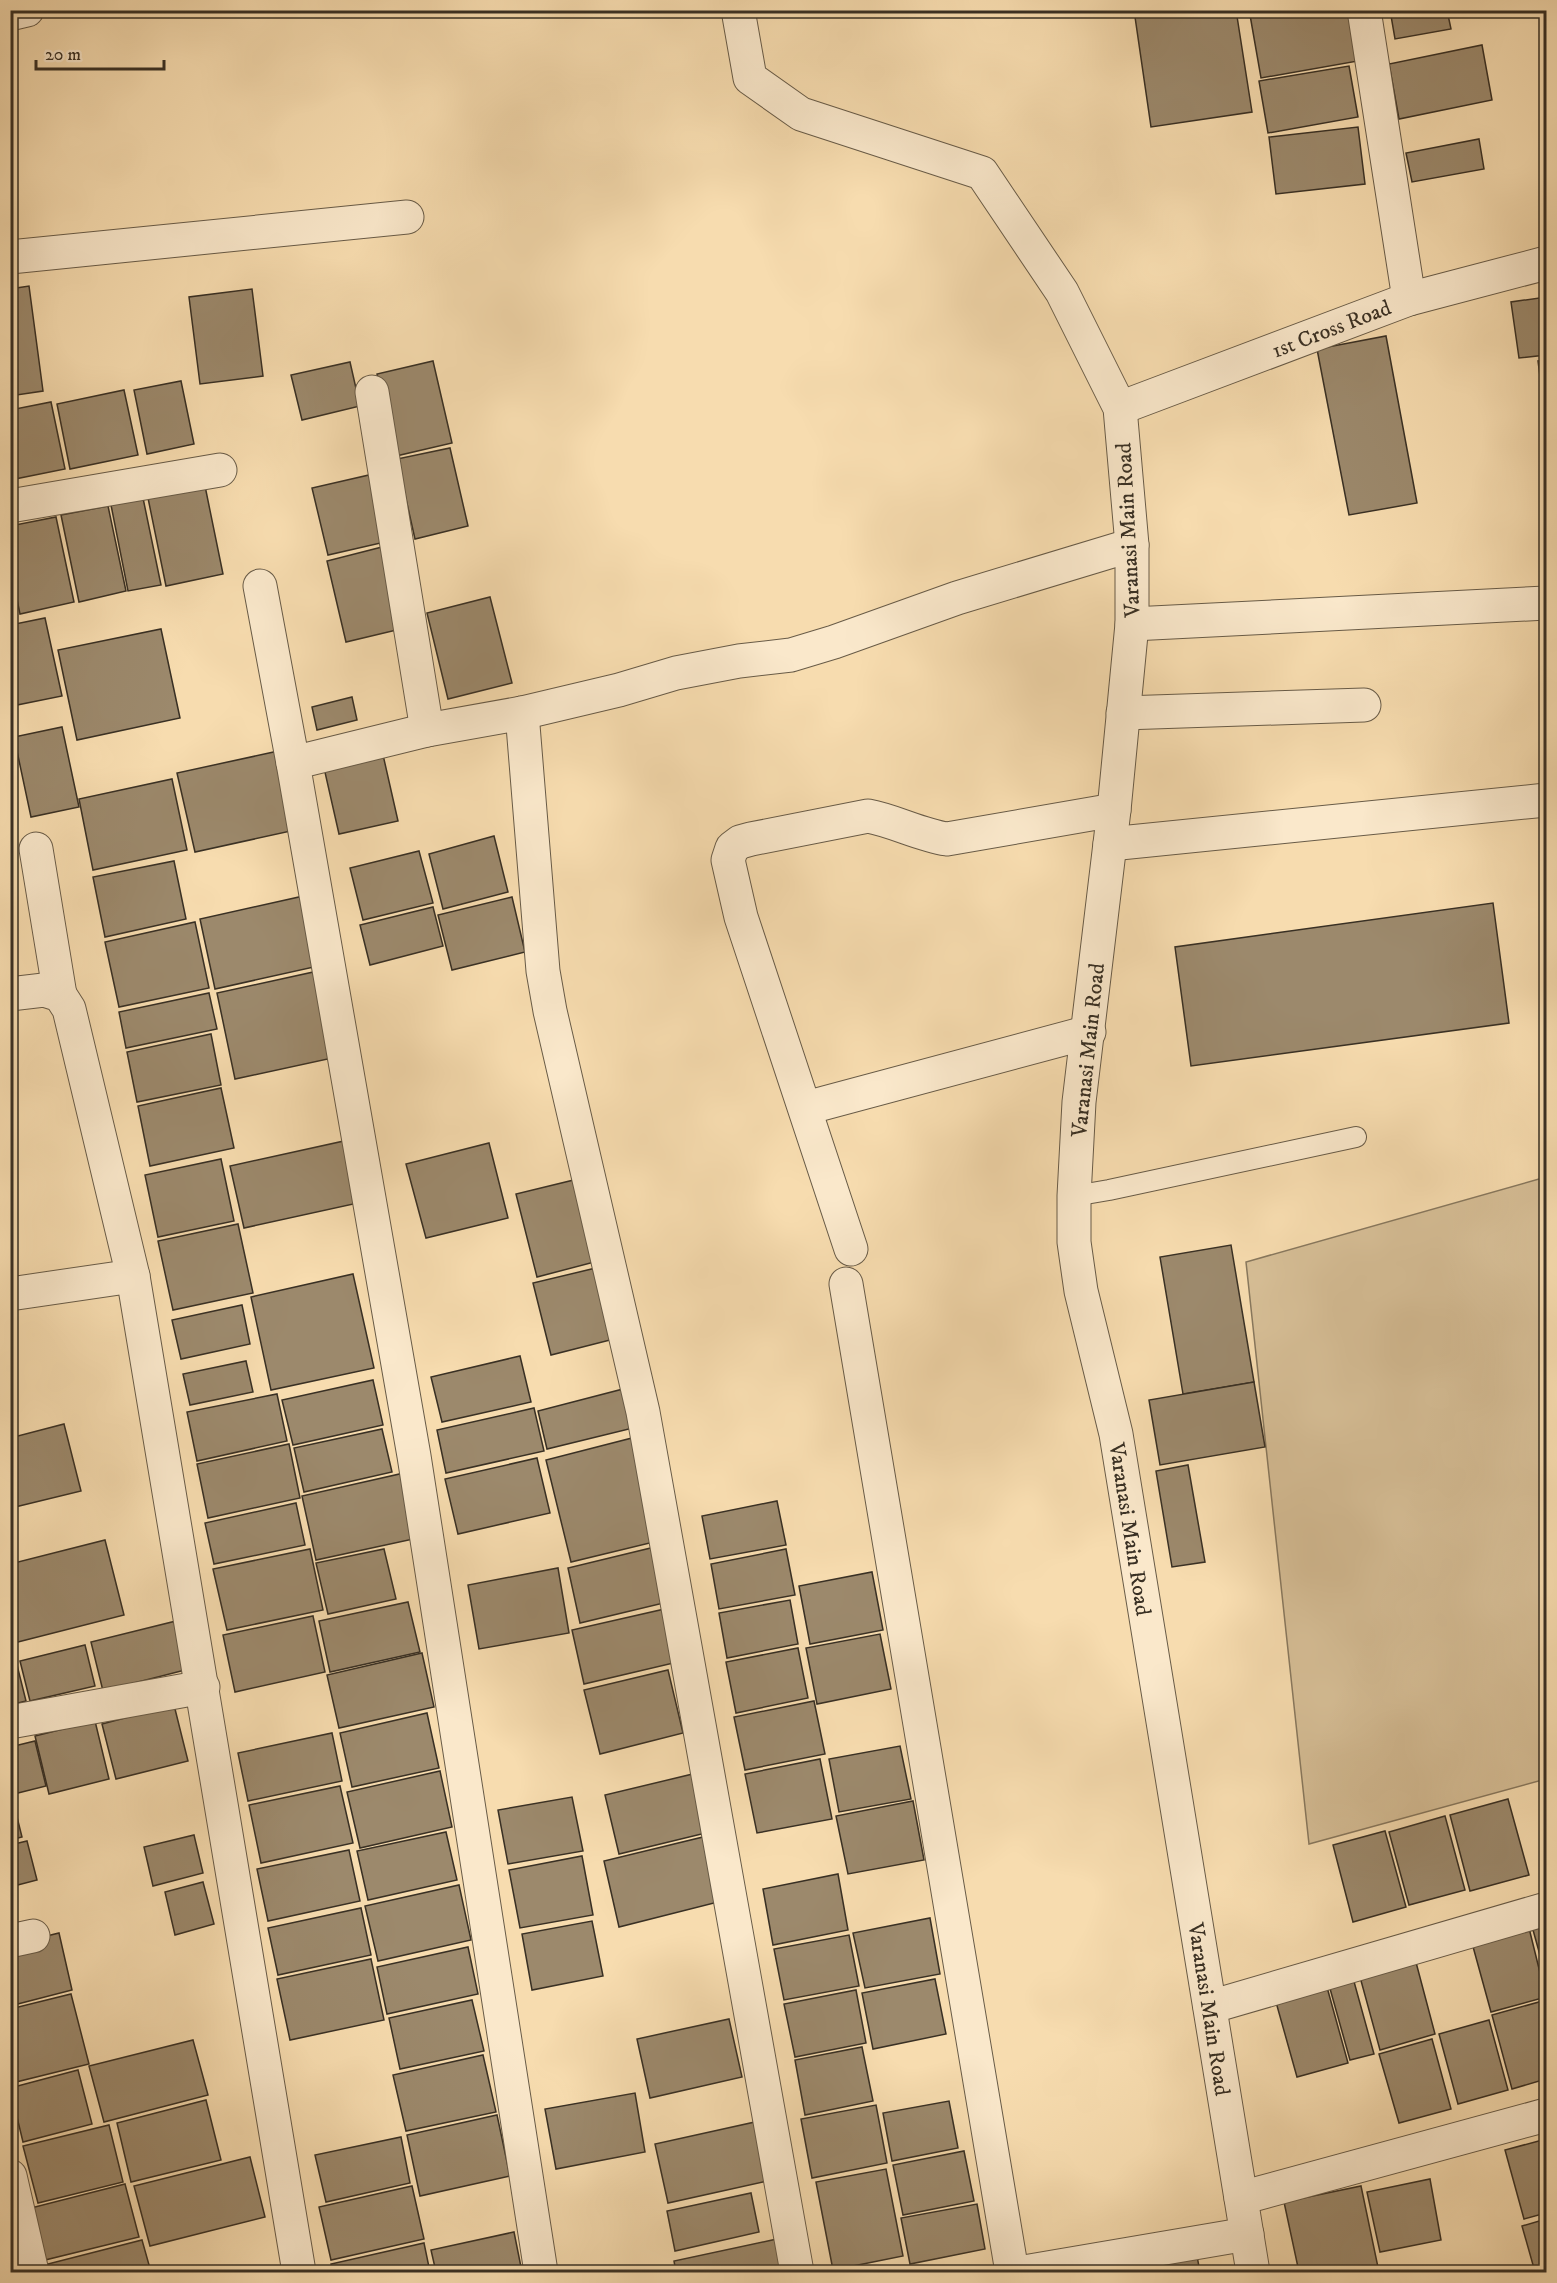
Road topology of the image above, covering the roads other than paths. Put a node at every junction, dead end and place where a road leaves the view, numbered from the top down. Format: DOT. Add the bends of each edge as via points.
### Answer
graph roads {
  1 [pos="27,10"];
  2 [pos="738,10"];
  3 [pos="1364,10"];
  4 [pos="10,14"];
  5 [pos="406,217"];
  6 [pos="10,257"];
  7 [pos="1546,263"];
  8 [pos="1409,299"];
  9 [pos="372,392"];
  10 [pos="1120,408"];
  11 [pos="220,470"];
  12 [pos="10,506"];
  13 [pos="1132,545"];
  14 [pos="260,586"];
  15 [pos="1546,603"];
  16 [pos="1132,624"];
  17 [pos="1364,705"];
  18 [pos="522,713"];
  19 [pos="1123,713"];
  20 [pos="427,730"];
  21 [pos="293,763"];
  22 [pos="1546,800"];
  23 [pos="1114,810"];
  24 [pos="1110,844"];
  25 [pos="36,849"];
  26 [pos="10,994"];
  27 [pos="60,995"];
  28 [pos="1089,1032"];
  29 [pos="806,1108"];
  30 [pos="1356,1137"];
  31 [pos="1074,1196"];
  32 [pos="851,1249"];
  33 [pos="134,1276"];
  34 [pos="846,1284"];
  35 [pos="10,1294"];
  36 [pos="203,1687"];
  37 [pos="10,1722"];
  38 [pos="1546,1909"];
  39 [pos="1210,2007"];
  40 [pos="1546,2115"];
  41 [pos="10,2176"];
  42 [pos="1241,2198"];
  43 [pos="1246,2234"];
  44 [pos="32,2272"];
  45 [pos="299,2272"];
  46 [pos="541,2272"];
  47 [pos="797,2272"];
  48 [pos="1012,2272"];
  49 [pos="1024,2272"];
  50 [pos="1253,2272"];
  1 -- 4 [label="street"];
  2 -- 10 [label="street, Varanasi Main Road" via="750,78 801,114 982,173 1062,292"];
  3 -- 8 [label="street"];
  5 -- 6 [label="street"];
  7 -- 8 [label="street, 1st Cross Road"];
  8 -- 10 [label="street, 1st Cross Road"];
  9 -- 20 [label="street"];
  10 -- 13 [label="street, Varanasi Main Road"];
  11 -- 12 [label="street"];
  13 -- 16 [label="street, Varanasi Main Road"];
  13 -- 18 [label="street" via="957,598 791,655 676,673"];
  14 -- 21 [label="street"];
  15 -- 16 [label="street"];
  16 -- 19 [label="street, Varanasi Main Road"];
  17 -- 19 [label="street"];
  18 -- 20 [label="street"];
  18 -- 47 [label="street" via="544,981 643,1412"];
  19 -- 23 [label="street, Varanasi Main Road"];
  20 -- 21 [label="street"];
  21 -- 46 [label="street" via="414,1456"];
  22 -- 24 [label="street"];
  23 -- 24 [label="street, Varanasi Main Road"];
  23 -- 29 [label="street" via="947,839 868,816 751,839 732,848 728,860 741,917"];
  24 -- 28 [label="street, Varanasi Main Road"];
  25 -- 27 [label="street"];
  26 -- 27 [label="street" via="44,990"];
  27 -- 33 [label="street" via="69,1009"];
  28 -- 29 [label="street"];
  28 -- 31 [label="street, Varanasi Main Road" via="1079,1102"];
  29 -- 32 [label="street"];
  30 -- 31 [label="lane"];
  31 -- 39 [label="street, Varanasi Main Road" via="1074,1242 1081,1291 1116,1434"];
  33 -- 35 [label="street"];
  33 -- 36 [label="street"];
  34 -- 48 [label="street"];
  36 -- 37 [label="street"];
  36 -- 45 [label="street"];
  38 -- 39 [label="street"];
  39 -- 42 [label="street, Varanasi Main Road"];
  40 -- 42 [label="street"];
  41 -- 44 [label="street"];
  42 -- 43 [label="street, Varanasi Main Road"];
  43 -- 49 [label="street"];
  43 -- 50 [label="street, Varanasi Main Road"];
}
